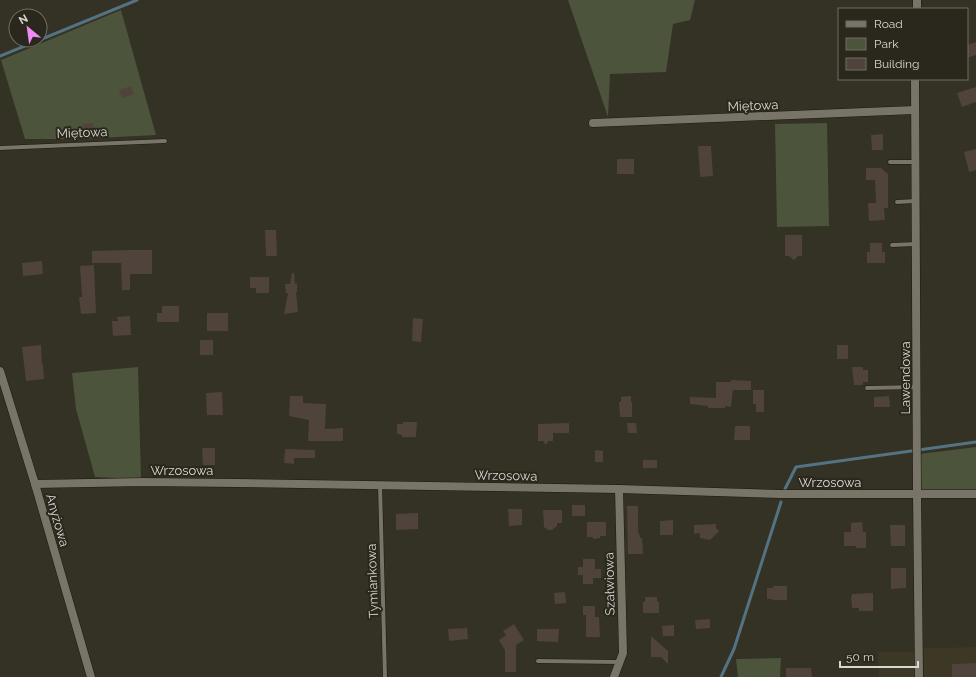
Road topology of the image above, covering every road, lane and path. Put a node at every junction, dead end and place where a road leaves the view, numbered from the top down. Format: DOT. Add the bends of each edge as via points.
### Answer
graph roads {
  1 [pos="915,80"];
  2 [pos="914,110"];
  3 [pos="593,124"];
  4 [pos="165,141"];
  5 [pos="0,148"];
  6 [pos="890,162"];
  7 [pos="915,162"];
  8 [pos="897,202"];
  9 [pos="915,202"];
  10 [pos="916,244"];
  11 [pos="892,245"];
  12 [pos="0,371"];
  13 [pos="917,387"];
  14 [pos="867,388"];
  15 [pos="35,484"];
  16 [pos="380,485"];
  17 [pos="619,489"];
  18 [pos="917,494"];
  19 [pos="976,494"];
  20 [pos="538,661"];
  21 [pos="620,662"];
  22 [pos="91,677"];
  23 [pos="385,677"];
  24 [pos="614,677"];
  25 [pos="919,677"];
  1 -- 2 [label="street, Lawendowa"];
  2 -- 3 [label="street, Miętowa"];
  2 -- 7 [label="street, Lawendowa"];
  4 -- 5 [label="lane, Miętowa"];
  6 -- 7 [label="lane"];
  7 -- 9 [label="street, Lawendowa"];
  8 -- 9 [label="lane"];
  9 -- 10 [label="street, Lawendowa"];
  10 -- 11 [label="lane"];
  10 -- 13 [label="street, Lawendowa"];
  12 -- 15 [label="street, Anyżowa"];
  13 -- 14 [label="lane"];
  13 -- 18 [label="street, Lawendowa"];
  15 -- 16 [label="street, Wrzosowa" via="152,482"];
  15 -- 22 [label="street, Anyżowa"];
  16 -- 17 [label="street, Wrzosowa"];
  16 -- 23 [label="lane, Tymiankowa"];
  17 -- 18 [label="street, Wrzosowa" via="781,494"];
  17 -- 21 [label="street, Szałwiowa" via="623,654"];
  18 -- 19 [label="street, Wrzosowa"];
  18 -- 25 [label="street, Lawendowa"];
  20 -- 21 [label="lane"];
  21 -- 24 [label="street, Szałwiowa"];
}
